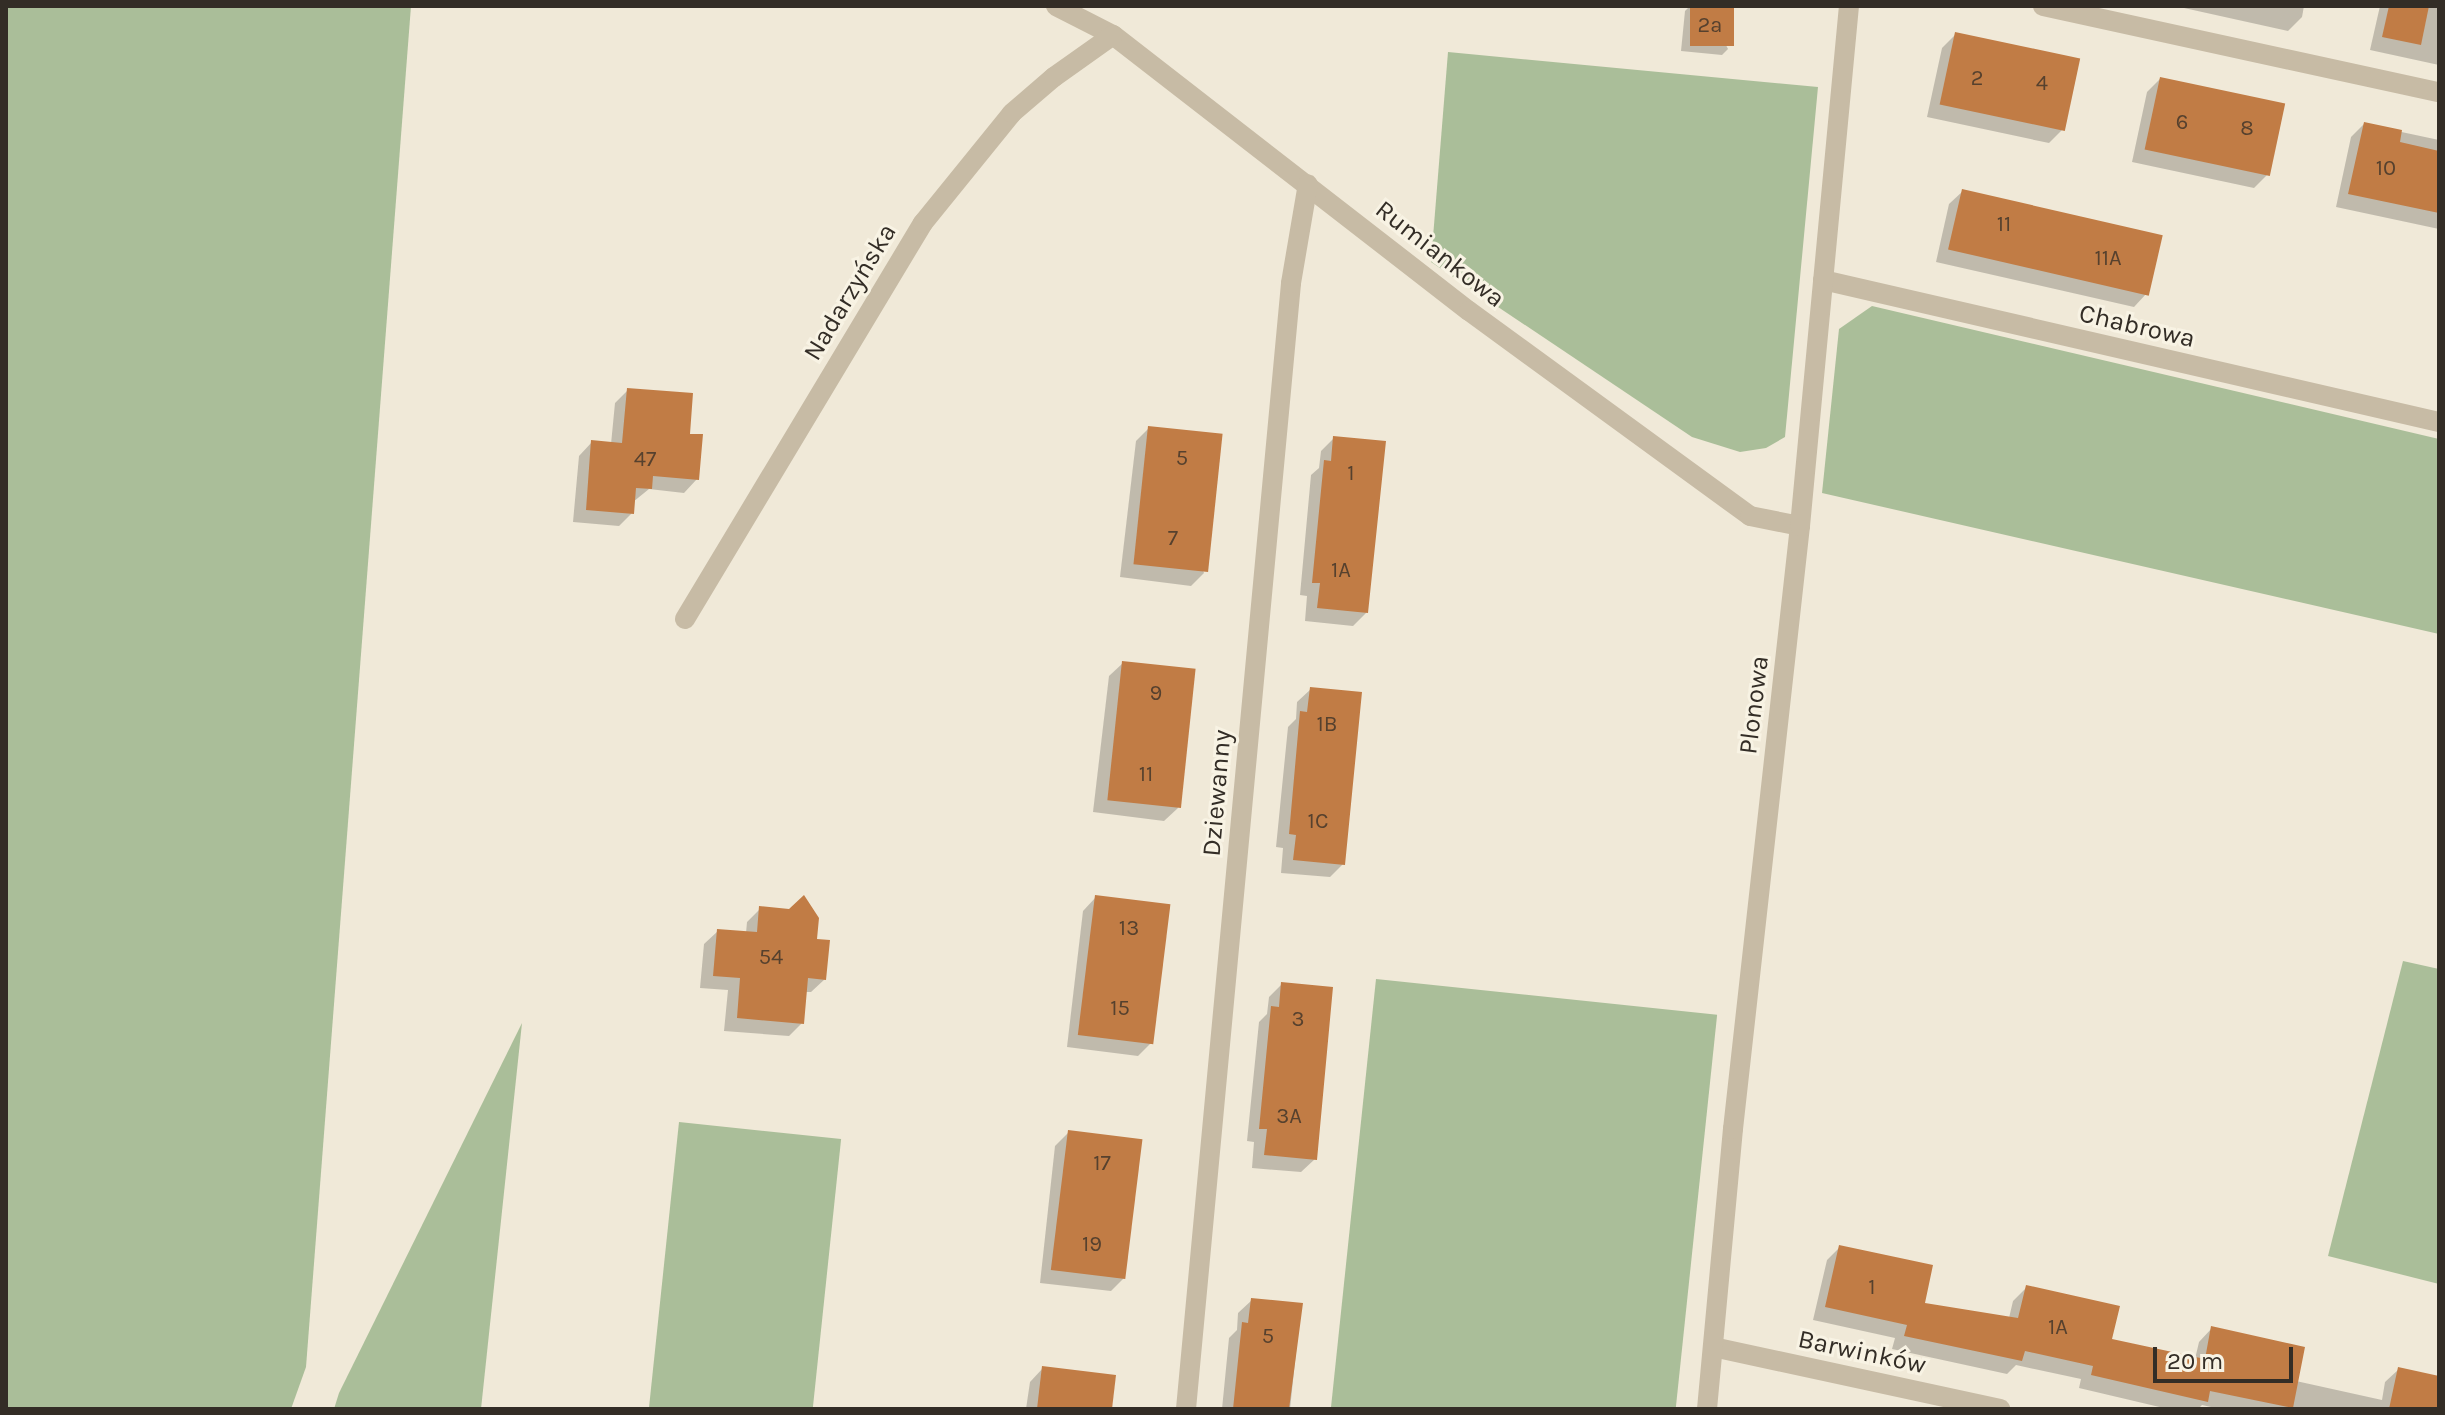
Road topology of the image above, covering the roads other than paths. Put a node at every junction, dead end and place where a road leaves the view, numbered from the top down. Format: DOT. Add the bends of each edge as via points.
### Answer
graph roads {
  1 [pos="1056,6"];
  2 [pos="1849,6"];
  3 [pos="2043,6"];
  4 [pos="1113,35"];
  5 [pos="2439,92"];
  6 [pos="1308,184"];
  7 [pos="1823,280"];
  8 [pos="2439,422"];
  9 [pos="1800,526"];
  10 [pos="685,619"];
  11 [pos="1713,1347"];
  12 [pos="1186,1409"];
  13 [pos="1707,1409"];
  14 [pos="2000,1409"];
  1 -- 4 [label="street, Rumiankowa"];
  2 -- 7 [label="street, Plonowa"];
  3 -- 5 [label="street"];
  4 -- 6 [label="street, Rumiankowa"];
  4 -- 10 [label="street, Nadarzyńska" via="1012,113 923,223"];
  6 -- 9 [label="street, Rumiankowa" via="1469,311 1750,516"];
  6 -- 12 [label="street, Dziewanny" via="1291,283"];
  7 -- 8 [label="street, Chabrowa"];
  7 -- 9 [label="street, Plonowa"];
  9 -- 11 [label="street, Plonowa"];
  11 -- 13 [label="street, Plonowa"];
  11 -- 14 [label="street, Barwinków"];
}
